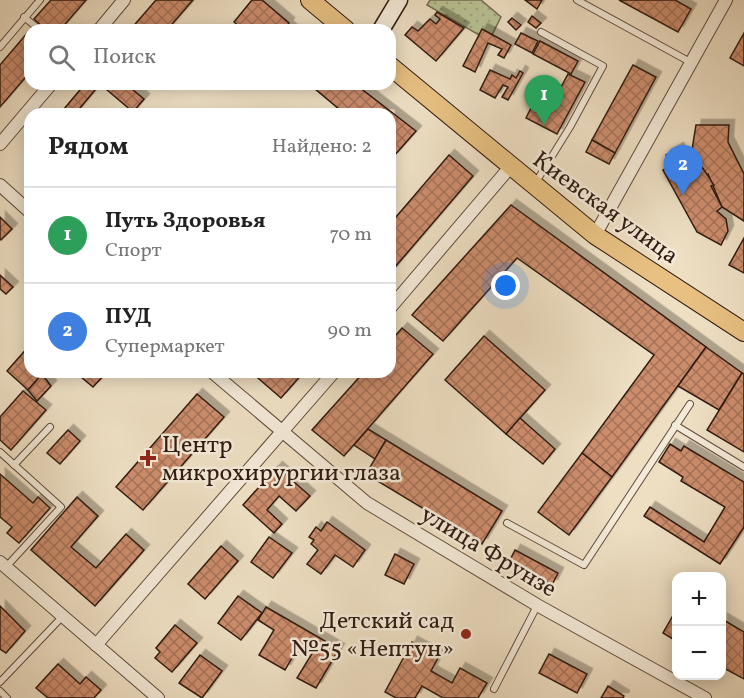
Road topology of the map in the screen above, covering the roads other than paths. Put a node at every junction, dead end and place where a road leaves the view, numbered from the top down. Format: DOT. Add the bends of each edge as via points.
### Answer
graph roads {
  1 [pos="40,0"];
  2 [pos="124,0"];
  3 [pos="310,0"];
  4 [pos="399,0"];
  5 [pos="577,0"];
  6 [pos="726,0"];
  7 [pos="24,17"];
  8 [pos="33,24"];
  9 [pos="104,24"];
  10 [pos="339,24"];
  11 [pos="385,24"];
  12 [pos="541,32"];
  13 [pos="0,47"];
  14 [pos="692,63"];
  15 [pos="396,71"];
  16 [pos="46,90"];
  17 [pos="31,108"];
  18 [pos="24,116"];
  19 [pos="0,144"];
  20 [pos="511,166"];
  21 [pos="534,185"];
  22 [pos="0,186"];
  23 [pos="24,207"];
  24 [pos="596,235"];
  25 [pos="396,301"];
  26 [pos="744,332"];
  27 [pos="219,378"];
  28 [pos="329,378"];
  29 [pos="690,404"];
  30 [pos="675,425"];
  31 [pos="51,427"];
  32 [pos="282,433"];
  33 [pos="0,452"];
  34 [pos="14,465"];
  35 [pos="744,466"];
  36 [pos="507,523"];
  37 [pos="3,564"];
  38 [pos="537,605"];
  39 [pos="63,616"];
  40 [pos="96,645"];
  41 [pos="0,682"];
  42 [pos="494,689"];
  43 [pos="0,691"];
  44 [pos="7,698"];
  45 [pos="158,698"];
  46 [pos="705,698"];
  1 -- 7 [label="lane"];
  2 -- 9 [label="street"];
  3 -- 10 [label="main road"];
  4 -- 11 [label="street"];
  5 -- 14 [label="lane"];
  6 -- 14 [label="street"];
  7 -- 8 [label="lane"];
  7 -- 13 [label="lane"];
  12 -- 21 [label="lane" via="603,66"];
  14 -- 24 [label="street"];
  15 -- 20 [label="main road, Киевская улица"];
  16 -- 17 [label="street"];
  18 -- 19 [label="street"];
  20 -- 21 [label="main road, Киевская улица"];
  20 -- 25 [label="street"];
  21 -- 24 [label="main road, Киевская улица"];
  22 -- 23 [label="street"];
  24 -- 26 [label="main road, Киевская улица"];
  27 -- 32 [label="street, улица Фрунзе"];
  28 -- 32 [label="street"];
  29 -- 30 [label="lane"];
  30 -- 35 [label="lane"];
  30 -- 36 [label="lane" via="584,565"];
  31 -- 34 [label="lane"];
  32 -- 38 [label="street, улица Фрунзе" via="367,503"];
  32 -- 40 [label="street"];
  33 -- 34 [label="lane"];
  34 -- 37 [label="lane" via="61,507"];
  37 -- 39 [label="street"];
  38 -- 42 [label="lane"];
  38 -- 46 [label="street, улица Фрунзе"];
  39 -- 40 [label="street"];
  39 -- 41 [label="lane"];
  40 -- 45 [label="street"];
  43 -- 44 [label="lane"];
}
